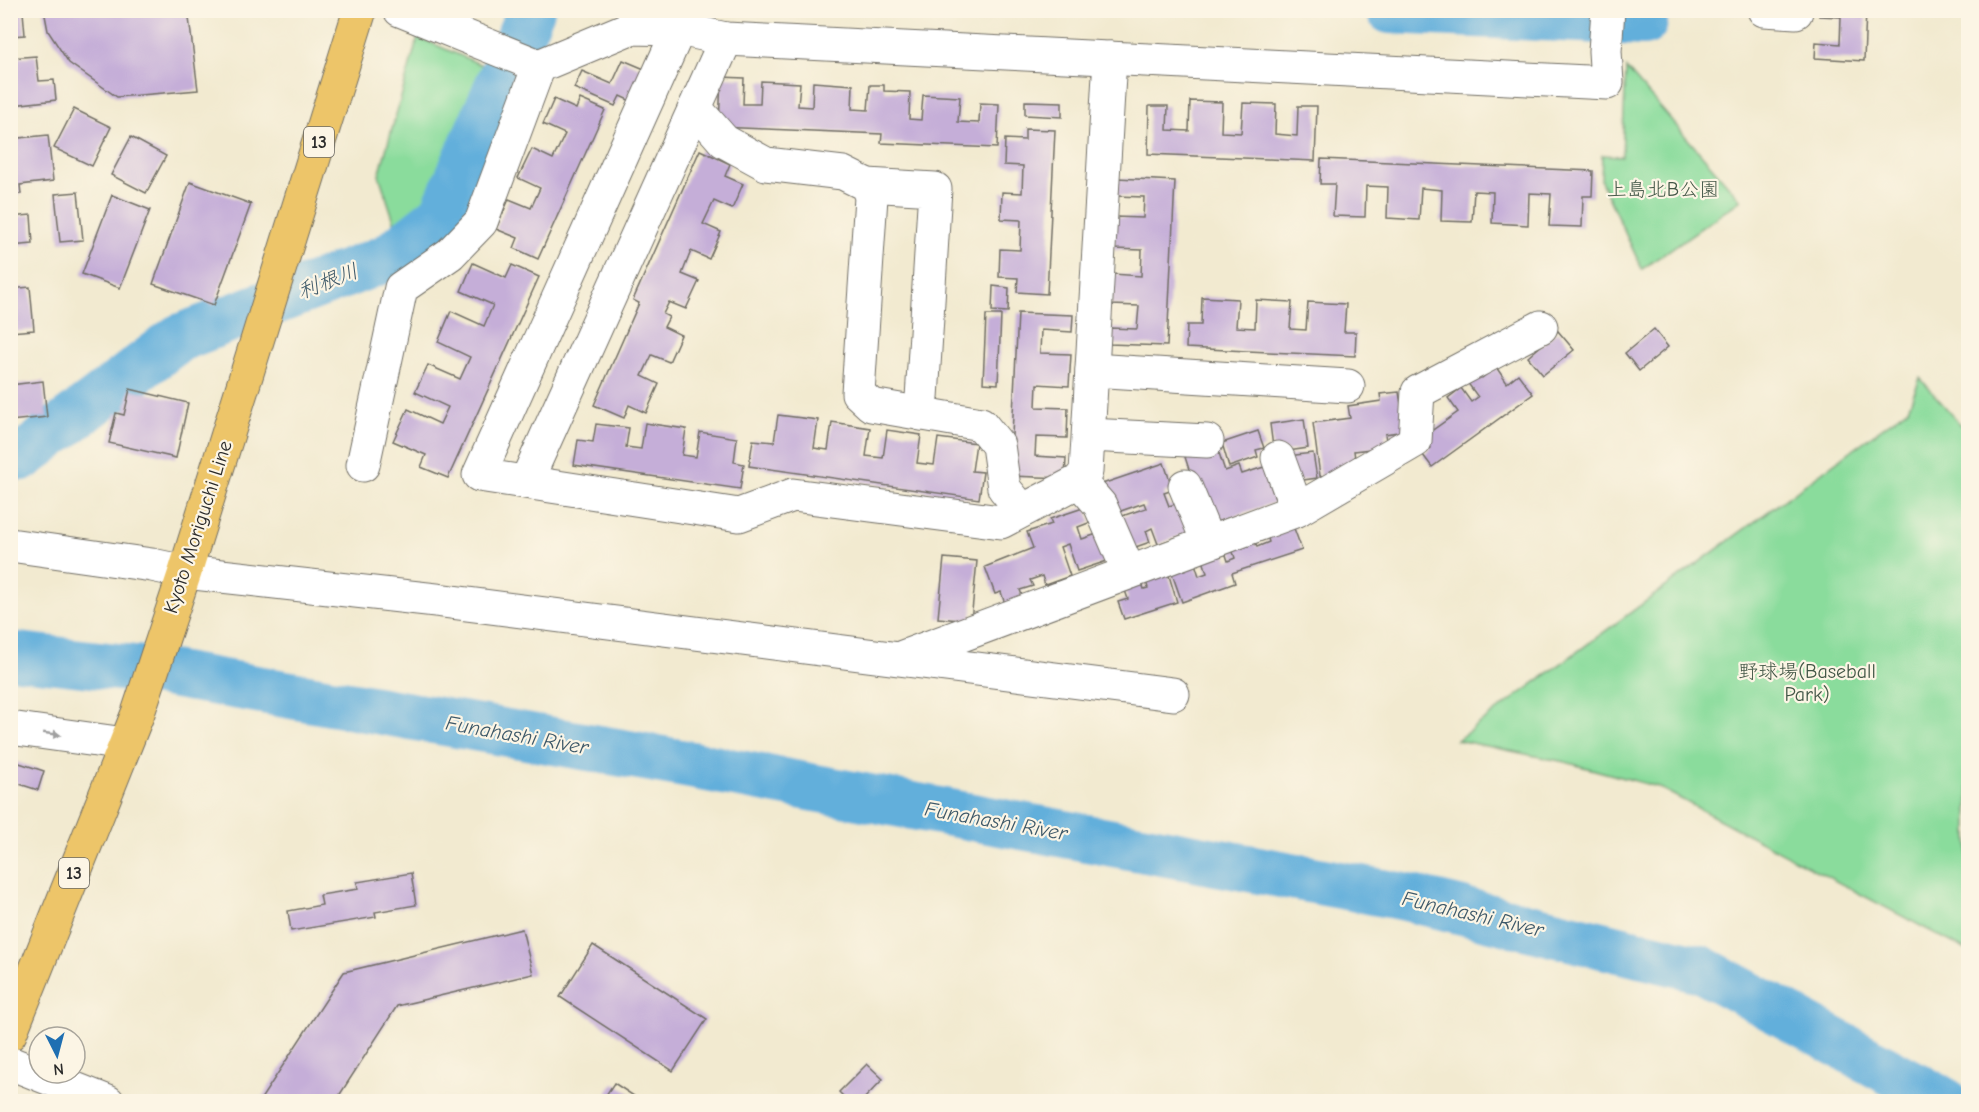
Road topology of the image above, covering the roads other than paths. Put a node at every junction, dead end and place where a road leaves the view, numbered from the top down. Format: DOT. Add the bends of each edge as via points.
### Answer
graph roads {
  1 [pos="360,10"];
  2 [pos="400,10"];
  3 [pos="1764,10"];
  4 [pos="1796,10"];
  5 [pos="1608,14"];
  6 [pos="629,19"];
  7 [pos="679,29"];
  8 [pos="726,39"];
  9 [pos="1110,58"];
  10 [pos="533,64"];
  11 [pos="695,108"];
  12 [pos="867,185"];
  13 [pos="1541,327"];
  14 [pos="1092,370"];
  15 [pos="1348,386"];
  16 [pos="921,414"];
  17 [pos="1089,435"];
  18 [pos="1207,441"];
  19 [pos="1278,458"];
  20 [pos="363,465"];
  21 [pos="1079,481"];
  22 [pos="526,482"];
  23 [pos="1185,486"];
  24 [pos="1022,510"];
  25 [pos="1297,510"];
  26 [pos="1208,542"];
  27 [pos="10,545"];
  28 [pos="1129,572"];
  29 [pos="180,586"];
  30 [pos="898,658"];
  31 [pos="1173,694"];
  32 [pos="10,728"];
  33 [pos="125,744"];
  34 [pos="10,1034"];
  35 [pos="10,1063"];
  36 [pos="108,1101"];
  1 -- 29 [label="main road, Kyoto Moriguchi Line / 13"];
  2 -- 10 [label="street"];
  3 -- 4 [label="street"];
  5 -- 9 [label="street" via="1607,83"];
  6 -- 7 [label="street"];
  6 -- 10 [label="street"];
  7 -- 8 [label="street"];
  7 -- 22 [label="street" via="479,475"];
  8 -- 9 [label="street"];
  8 -- 11 [label="street"];
  9 -- 14 [label="street"];
  10 -- 20 [label="street" via="481,222 450,254 401,288"];
  11 -- 12 [label="street" via="724,141 766,164 843,173"];
  11 -- 22 [label="street"];
  12 -- 16 [label="street" via="871,197 858,393 871,405"];
  12 -- 16 [label="street" via="935,189"];
  13 -- 25 [label="street" via="1418,392 1415,441"];
  14 -- 15 [label="street"];
  14 -- 17 [label="street"];
  16 -- 24 [label="street" via="981,424 998,445 1004,488"];
  17 -- 18 [label="street"];
  17 -- 21 [label="street" via="1086,472"];
  19 -- 25 [label="street"];
  21 -- 24 [label="street"];
  21 -- 28 [label="street" via="1100,505"];
  22 -- 24 [label="street" via="739,515 793,495 1000,522"];
  23 -- 26 [label="street"];
  25 -- 26 [label="street"];
  26 -- 28 [label="street"];
  27 -- 29 [label="street" via="152,565"];
  28 -- 30 [label="street"];
  29 -- 30 [label="street" via="436,600"];
  29 -- 33 [label="main road, Kyoto Moriguchi Line / 13"];
  30 -- 31 [label="street"];
  32 -- 33 [label="street, one-way"];
  33 -- 34 [label="main road, Kyoto Moriguchi Line / 13"];
  35 -- 36 [label="street"];
}
